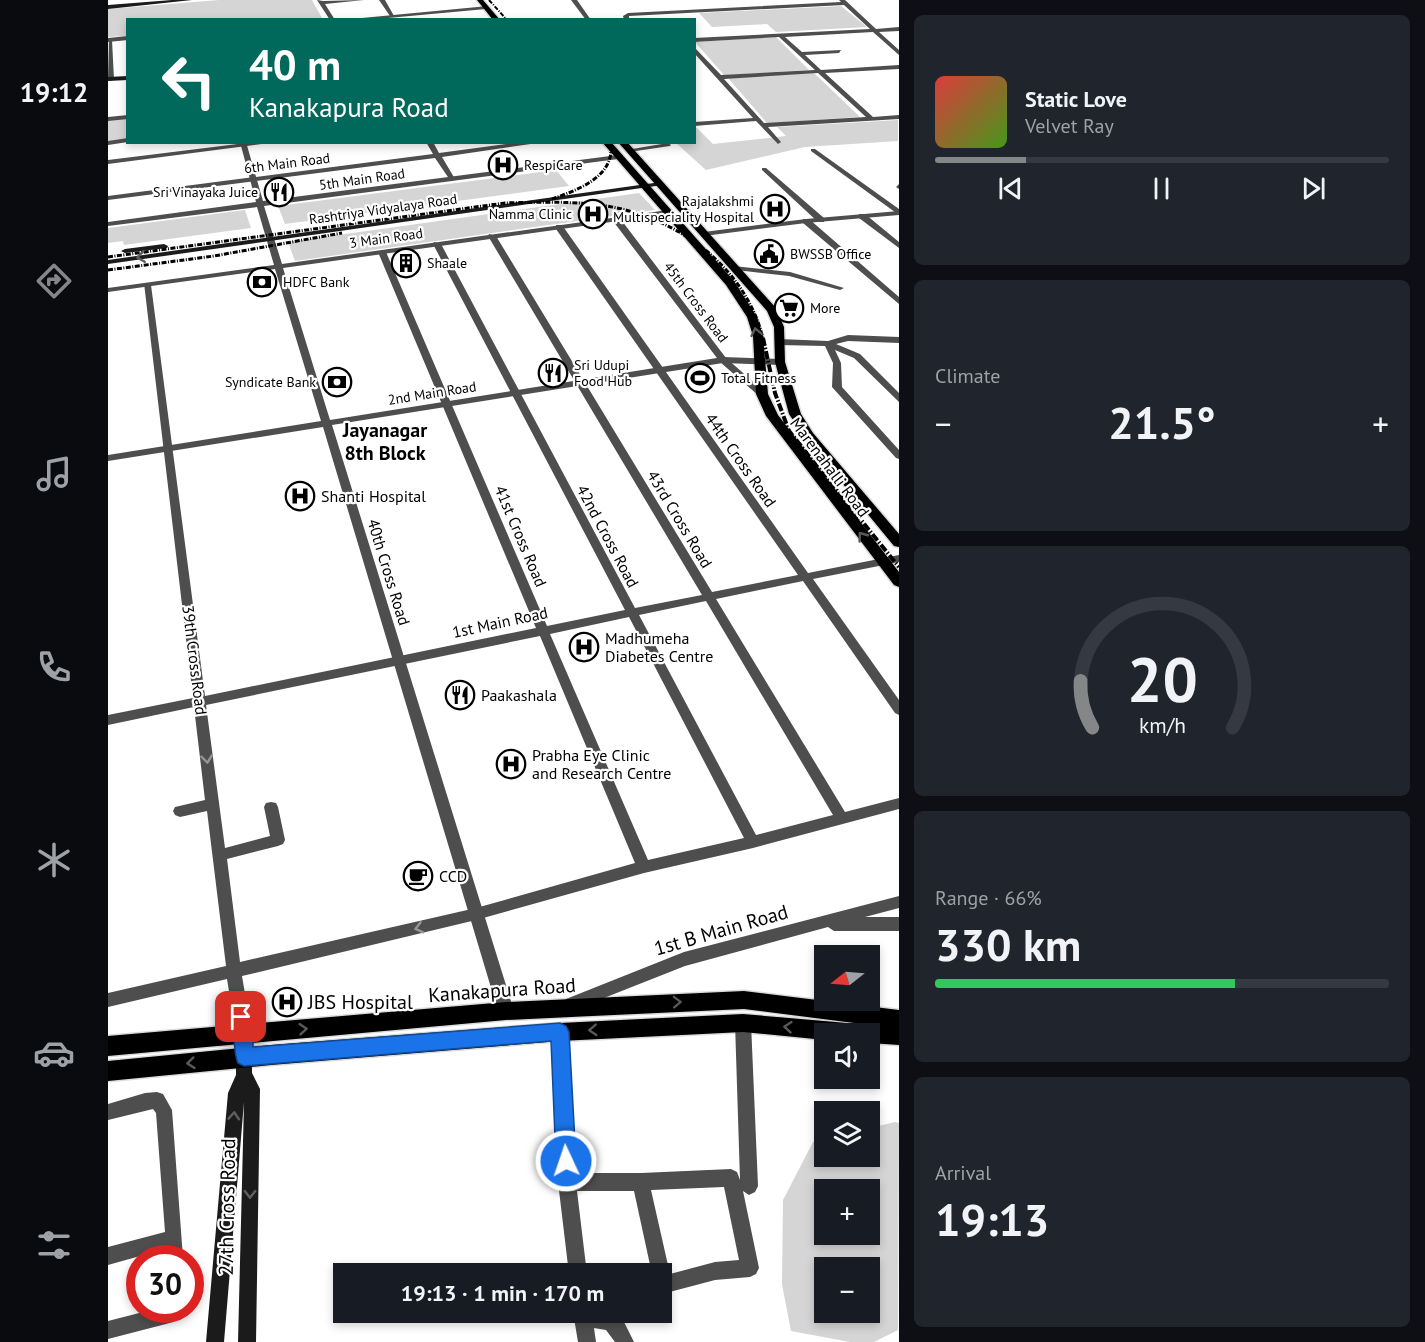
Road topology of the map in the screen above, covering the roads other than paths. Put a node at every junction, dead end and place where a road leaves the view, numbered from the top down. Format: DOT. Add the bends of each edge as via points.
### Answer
graph roads {
  1 [pos="161,0"];
  2 [pos="166,0"];
  3 [pos="189,0"];
  4 [pos="361,0"];
  5 [pos="381,0"];
  6 [pos="480,0"];
  7 [pos="574,0"];
  8 [pos="765,0"];
  9 [pos="321,2"];
  10 [pos="843,2"];
  11 [pos="111,4"];
  12 [pos="486,7"];
  13 [pos="775,7"];
  14 [pos="662,14"];
  15 [pos="392,15"];
  16 [pos="332,18"];
  17 [pos="363,18"];
  18 [pos="495,18"];
  19 [pos="588,18"];
  20 [pos="626,18"];
  21 [pos="666,18"];
  22 [pos="898,29"];
  23 [pos="874,31"];
  24 [pos="818,33"];
  25 [pos="780,35"];
  26 [pos="126,38"];
  27 [pos="825,39"];
  28 [pos="108,40"];
  29 [pos="696,40"];
  30 [pos="832,45"];
  31 [pos="696,51"];
  32 [pos="898,53"];
  33 [pos="799,54"];
  34 [pos="898,67"];
  35 [pos="819,72"];
  36 [pos="720,77"];
  37 [pos="126,79"];
  38 [pos="109,80"];
  39 [pos="126,117"];
  40 [pos="898,117"];
  41 [pos="872,118"];
  42 [pos="108,119"];
  43 [pos="760,122"];
  44 [pos="696,124"];
  45 [pos="126,140"];
  46 [pos="108,142"];
  47 [pos="778,142"];
  48 [pos="244,144"];
  49 [pos="430,144"];
  50 [pos="526,144"];
  51 [pos="608,144"];
  52 [pos="624,144"];
  53 [pos="668,145"];
  54 [pos="629,150"];
  55 [pos="813,150"];
  56 [pos="437,156"];
  57 [pos="618,157"];
  58 [pos="108,162"];
  59 [pos="764,169"];
  60 [pos="254,179"];
  61 [pos="452,179"];
  62 [pos="651,183"];
  63 [pos="108,198"];
  64 [pos="261,204"];
  65 [pos="668,212"];
  66 [pos="898,213"];
  67 [pos="861,216"];
  68 [pos="616,219"];
  69 [pos="821,220"];
  70 [pos="806,221"];
  71 [pos="108,224"];
  72 [pos="559,227"];
  73 [pos="704,234"];
  74 [pos="269,235"];
  75 [pos="492,236"];
  76 [pos="437,244"];
  77 [pos="898,246"];
  78 [pos="382,252"];
  79 [pos="108,254"];
  80 [pos="108,262"];
  81 [pos="278,266"];
  82 [pos="736,268"];
  83 [pos="147,285"];
  84 [pos="840,288"];
  85 [pos="108,290"];
  86 [pos="898,302"];
  87 [pos="898,338"];
  88 [pos="779,342"];
  89 [pos="828,344"];
  90 [pos="723,360"];
  91 [pos="760,362"];
  92 [pos="780,362"];
  93 [pos="659,370"];
  94 [pos="580,383"];
  95 [pos="515,393"];
  96 [pos="762,394"];
  97 [pos="898,399"];
  98 [pos="447,404"];
  99 [pos="326,423"];
  100 [pos="168,449"];
  101 [pos="898,456"];
  102 [pos="108,458"];
  103 [pos="898,543"];
  104 [pos="898,558"];
  105 [pos="881,561"];
  106 [pos="805,576"];
  107 [pos="898,582"];
  108 [pos="708,596"];
  109 [pos="631,612"];
  110 [pos="543,630"];
  111 [pos="398,660"];
  112 [pos="200,700"];
  113 [pos="898,710"];
  114 [pos="108,720"];
  115 [pos="213,804"];
  116 [pos="898,804"];
  117 [pos="271,807"];
  118 [pos="180,811"];
  119 [pos="842,818"];
  120 [pos="753,842"];
  121 [pos="219,855"];
  122 [pos="644,867"];
  123 [pos="898,902"];
  124 [pos="476,914"];
  125 [pos="815,924"];
  126 [pos="898,924"];
  127 [pos="234,973"];
  128 [pos="108,1000"];
  129 [pos="559,1008"];
  130 [pos="506,1011"];
  131 [pos="898,1019"];
  132 [pos="743,1023"];
  133 [pos="814,1029"];
  134 [pos="560,1032"];
  135 [pos="244,1035"];
  136 [pos="880,1035"];
  137 [pos="898,1036"];
  138 [pos="108,1046"];
  139 [pos="244,1066"];
  140 [pos="108,1071"];
  141 [pos="108,1112"];
  142 [pos="567,1182"];
  143 [pos="641,1182"];
  144 [pos="749,1186"];
  145 [pos="174,1238"];
  146 [pos="174,1245"];
  147 [pos="108,1256"];
  148 [pos="577,1263"];
  149 [pos="658,1263"];
  150 [pos="672,1278"];
  151 [pos="135,1323"];
  152 [pos="583,1323"];
  153 [pos="619,1323"];
  154 [pos="108,1330"];
  155 [pos="215,1342"];
  156 [pos="247,1342"];
  157 [pos="587,1342"];
  158 [pos="625,1342"];
  1 -- 2 [label="main road"];
  1 -- 11 [label="main road"];
  3 -- 11 [label="main road"];
  4 -- 9 [label="street"];
  5 -- 15 [label="street"];
  6 -- 12 [label="main road"];
  7 -- 19 [label="street"];
  8 -- 13 [label="street"];
  9 -- 16 [label="street"];
  10 -- 13 [label="street"];
  10 -- 23 [label="street"];
  12 -- 15 [label="street"];
  12 -- 18 [label="main road"];
  13 -- 14 [label="street"];
  14 -- 20 [label="street"];
  14 -- 21 [label="street"];
  15 -- 17 [label="street"];
  22 -- 23 [label="street"];
  23 -- 24 [label="street"];
  23 -- 32 [label="street"];
  24 -- 25 [label="street"];
  24 -- 27 [label="street"];
  25 -- 29 [label="street"];
  25 -- 33 [label="street"];
  26 -- 28 [label="street"];
  28 -- 38 [label="street"];
  30 -- 33 [label="street" via="839,51"];
  31 -- 36 [label="street"];
  33 -- 35 [label="street"];
  34 -- 35 [label="street"];
  35 -- 36 [label="street"];
  35 -- 41 [label="street"];
  36 -- 43 [label="street"];
  37 -- 38 [label="main road"];
  39 -- 42 [label="street"];
  40 -- 41 [label="street"];
  41 -- 43 [label="street"];
  43 -- 44 [label="street"];
  43 -- 47 [label="street"];
  45 -- 46 [label="street"];
  48 -- 58 [label="street"];
  48 -- 60 [label="street, 40th Cross Road"];
  49 -- 56 [label="street"];
  50 -- 56 [label="street, 6th Main Road"];
  51 -- 57 [label="main road, Marenahalli Road"];
  52 -- 54 [label="main road, Marenahalli Road"];
  53 -- 54 [label="street"];
  54 -- 62 [label="main road, Marenahalli Road"];
  55 -- 66 [label="street"];
  56 -- 60 [label="street, 6th Main Road"];
  56 -- 61 [label="street"];
  57 -- 61 [label="street, 5th Main Road"];
  57 -- 62 [label="main road, Marenahalli Road"];
  59 -- 69 [label="street"];
  60 -- 63 [label="street, 6th Main Road"];
  60 -- 64 [label="street, 40th Cross Road"];
  61 -- 64 [label="street, 5th Main Road"];
  62 -- 65 [label="main road, Marenahalli Road"];
  62 -- 73 [label="main road, Marenahalli Road"];
  62 -- 74 [label="main road, Rashtriya Vidyalaya Road"];
  64 -- 71 [label="street, 5th Main Road"];
  64 -- 74 [label="street, 40th Cross Road"];
  65 -- 68 [label="street, 3 Main Road"];
  91 -- 65 [label="main road, Marenahalli Road, one-way" via="752,317 730,284"];
  66 -- 67 [label="street"];
  67 -- 69 [label="street"];
  67 -- 77 [label="street"];
  68 -- 72 [label="street, 3 Main Road"];
  68 -- 90 [label="street, 45th Cross Road"];
  69 -- 70 [label="street"];
  70 -- 73 [label="street"];
  70 -- 86 [label="street"];
  72 -- 75 [label="street, 3 Main Road"];
  72 -- 93 [label="street, 44th Cross Road"];
  73 -- 82 [label="main road, Marenahalli Road"];
  74 -- 79 [label="main road, Rashtriya Vidyalaya Road"];
  74 -- 80 [label="main road, Rashtriya Vidyalaya Road, one-way"];
  74 -- 81 [label="street, 40th Cross Road"];
  75 -- 76 [label="street, 3 Main Road"];
  75 -- 94 [label="street, 43rd Cross Road"];
  76 -- 78 [label="street, 3 Main Road"];
  76 -- 95 [label="street, 42nd Cross Road"];
  78 -- 81 [label="street, 3 Main Road"];
  78 -- 98 [label="street, 41st Cross Road"];
  81 -- 83 [label="street, 3 Main Road"];
  81 -- 99 [label="street, 40th Cross Road"];
  82 -- 84 [label="street" via="790,274"];
  82 -- 88 [label="main road, Marenahalli Road" via="772,310 779,327"];
  83 -- 85 [label="street, 3 Main Road"];
  83 -- 100 [label="street, 39th Cross Road"];
  87 -- 89 [label="street" via="848,338"];
  88 -- 89 [label="street"];
  88 -- 92 [label="main road, Marenahalli Road"];
  89 -- 97 [label="street" via="857,356"];
  89 -- 101 [label="street" via="837,363 837,387"];
  90 -- 91 [label="street, 2nd Main Road"];
  90 -- 93 [label="street, 2nd Main Road"];
  90 -- 96 [label="street, 45th Cross Road"];
  91 -- 92 [label="street"];
  91 -- 96 [label="main road, Marenahalli Road"];
  92 -- 103 [label="main road, Marenahalli Road" via="795,414"];
  93 -- 94 [label="street, 2nd Main Road"];
  93 -- 106 [label="street, 44th Cross Road"];
  94 -- 95 [label="street, 2nd Main Road"];
  94 -- 108 [label="street, 43rd Cross Road"];
  95 -- 98 [label="street, 2nd Main Road"];
  95 -- 109 [label="street, 42nd Cross Road"];
  105 -- 96 [label="main road, Marenahalli Road, one-way" via="772,416"];
  98 -- 99 [label="street, 2nd Main Road"];
  98 -- 110 [label="street, 41st Cross Road"];
  99 -- 100 [label="street, 2nd Main Road"];
  99 -- 111 [label="street, 40th Cross Road"];
  100 -- 102 [label="street, 2nd Main Road"];
  100 -- 112 [label="street, 39th Cross Road"];
  104 -- 105 [label="street, 1st Main Road"];
  105 -- 106 [label="street, 1st Main Road"];
  105 -- 107 [label="main road, Marenahalli Road"];
  106 -- 108 [label="street, 1st Main Road"];
  106 -- 113 [label="street, 44th Cross Road"];
  108 -- 109 [label="street, 1st Main Road"];
  108 -- 119 [label="street, 43rd Cross Road"];
  109 -- 110 [label="street, 1st Main Road"];
  109 -- 120 [label="street, 42nd Cross Road"];
  110 -- 111 [label="street, 1st Main Road"];
  110 -- 122 [label="street, 41st Cross Road"];
  111 -- 112 [label="street, 1st Main Road"];
  111 -- 124 [label="street, 40th Cross Road"];
  112 -- 114 [label="street, 1st Main Road"];
  112 -- 115 [label="street, 39th Cross Road, one-way"];
  115 -- 118 [label="street"];
  115 -- 121 [label="street, 39th Cross Road"];
  116 -- 119 [label="street"];
  117 -- 121 [label="street" via="278,840"];
  119 -- 120 [label="street"];
  120 -- 122 [label="street"];
  121 -- 127 [label="street, 39th Cross Road"];
  122 -- 124 [label="street"];
  123 -- 125 [label="street, 1st B Main Road"];
  124 -- 127 [label="street, one-way"];
  124 -- 130 [label="street, 40th Cross Road"];
  125 -- 126 [label="street"];
  125 -- 129 [label="street, 1st B Main Road" via="684,959"];
  127 -- 128 [label="street"];
  127 -- 135 [label="street, 39th Cross Road"];
  129 -- 130 [label="main road, Kanakapura Road"];
  129 -- 131 [label="main road, Kanakapura Road, one-way" via="744,1000"];
  135 -- 130 [label="main road, Kanakapura Road, one-way"];
  133 -- 132 [label="main road, one-way"];
  132 -- 134 [label="main road, one-way"];
  132 -- 144 [label="street"];
  134 -- 139 [label="main road"];
  134 -- 142 [label="street"];
  135 -- 138 [label="main road, Kanakapura Road"];
  135 -- 139 [label="main road, 27th Cross Road"];
  136 -- 137 [label="main road"];
  139 -- 140 [label="main road, one-way"];
  155 -- 139 [label="main road, 27th Cross Road, one-way" via="236,1093"];
  139 -- 156 [label="main road, 27th Cross Road, one-way" via="252,1089"];
  141 -- 145 [label="street" via="157,1100 164,1110"];
  142 -- 143 [label="street"];
  142 -- 148 [label="street"];
  143 -- 149 [label="street"];
  143 -- 150 [label="street" via="731,1178 750,1269"];
  145 -- 146 [label="street"];
  145 -- 147 [label="street"];
  151 -- 154 [label="street"];
  152 -- 157 [label="street"];
  153 -- 158 [label="street"];
}
